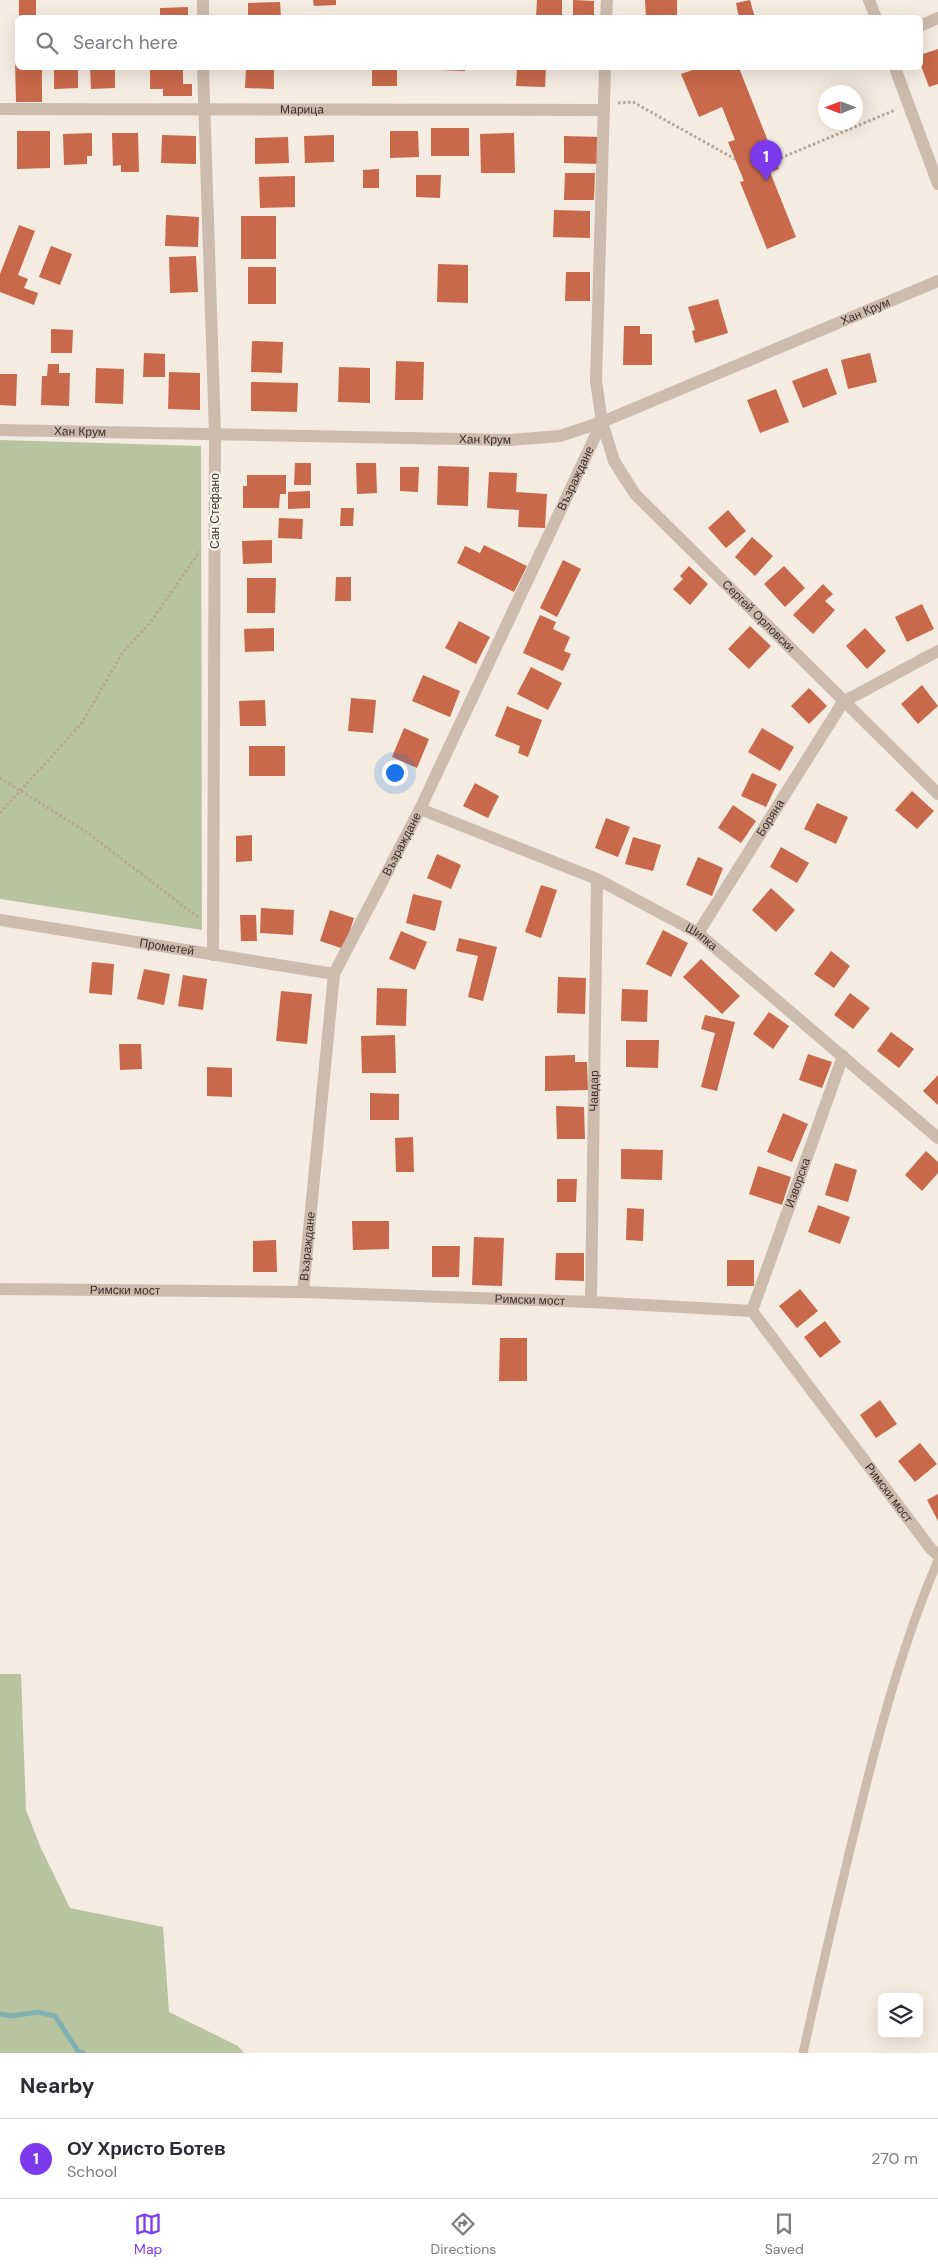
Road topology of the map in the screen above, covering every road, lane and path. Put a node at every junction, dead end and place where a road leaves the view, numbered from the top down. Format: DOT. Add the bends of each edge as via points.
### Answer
graph roads {
  1 [pos="203,0"];
  2 [pos="607,0"];
  3 [pos="869,0"];
  4 [pos="203,15"];
  5 [pos="606,15"];
  6 [pos="875,15"];
  7 [pos="938,18"];
  8 [pos="923,25"];
  9 [pos="204,70"];
  10 [pos="605,70"];
  11 [pos="896,70"];
  12 [pos="909,105"];
  13 [pos="604,107"];
  14 [pos="204,108"];
  15 [pos="0,109"];
  16 [pos="735,159"];
  17 [pos="776,160"];
  18 [pos="938,184"];
  19 [pos="938,281"];
  20 [pos="602,422"];
  21 [pos="0,430"];
  22 [pos="216,434"];
  23 [pos="215,530"];
  24 [pos="938,651"];
  25 [pos="843,702"];
  26 [pos="0,778"];
  27 [pos="20,790"];
  28 [pos="938,794"];
  29 [pos="420,809"];
  30 [pos="0,814"];
  31 [pos="597,879"];
  32 [pos="0,920"];
  33 [pos="213,928"];
  34 [pos="698,933"];
  35 [pos="213,955"];
  36 [pos="334,974"];
  37 [pos="843,1056"];
  38 [pos="938,1138"];
  39 [pos="0,1289"];
  40 [pos="303,1292"];
  41 [pos="591,1302"];
  42 [pos="752,1311"];
  43 [pos="938,1555"];
  44 [pos="938,1560"];
  45 [pos="803,2053"];
  1 -- 4 [label="street"];
  2 -- 5 [label="street"];
  3 -- 6 [label="street"];
  7 -- 8 [label="street"];
  9 -- 14 [label="street, Сан Стефано"];
  10 -- 13 [label="street, Сергей Орловски"];
  11 -- 12 [label="street"];
  12 -- 17 [label="path"];
  12 -- 18 [label="street"];
  13 -- 14 [label="street, Марица"];
  13 -- 16 [label="path" via="633,102"];
  13 -- 20 [label="street, Сергей Орловски" via="596,381"];
  14 -- 15 [label="street, Марица"];
  14 -- 22 [label="street, Сан Стефано"];
  19 -- 20 [label="street, Хан Крум"];
  20 -- 22 [label="street, Хан Крум" via="560,436 510,440"];
  20 -- 25 [label="street, Сергей Орловски" via="614,461 635,494"];
  20 -- 29 [label="street, Възраждане"];
  21 -- 22 [label="street, Хан Крум"];
  22 -- 23 [label="street, Сан Стефано"];
  23 -- 27 [label="path" via="149,624 123,652 81,724"];
  23 -- 33 [label="street, Сан Стефано"];
  24 -- 25 [label="street"];
  25 -- 28 [label="street, Сергей Орловски"];
  25 -- 34 [label="street, Боряна"];
  26 -- 27 [label="path"];
  27 -- 30 [label="path"];
  27 -- 33 [label="path" via="85,831"];
  29 -- 31 [label="street, Шипка"];
  29 -- 36 [label="street, Възраждане"];
  31 -- 34 [label="street, Шипка"];
  31 -- 41 [label="street, Чавдар"];
  32 -- 35 [label="street, Прометей"];
  33 -- 35 [label="street, Сан Стефано"];
  34 -- 37 [label="street, Шипка"];
  35 -- 36 [label="street, Прометей"];
  36 -- 40 [label="street, Възраждане"];
  37 -- 38 [label="street, Шипка"];
  37 -- 42 [label="street, Изворска"];
  39 -- 40 [label="street, Римски мост"];
  40 -- 41 [label="street, Римски мост"];
  41 -- 42 [label="street, Римски мост"];
  42 -- 43 [label="street, Римски мост"];
  44 -- 45 [label="lane" via="903,1653 878,1738"];
}
